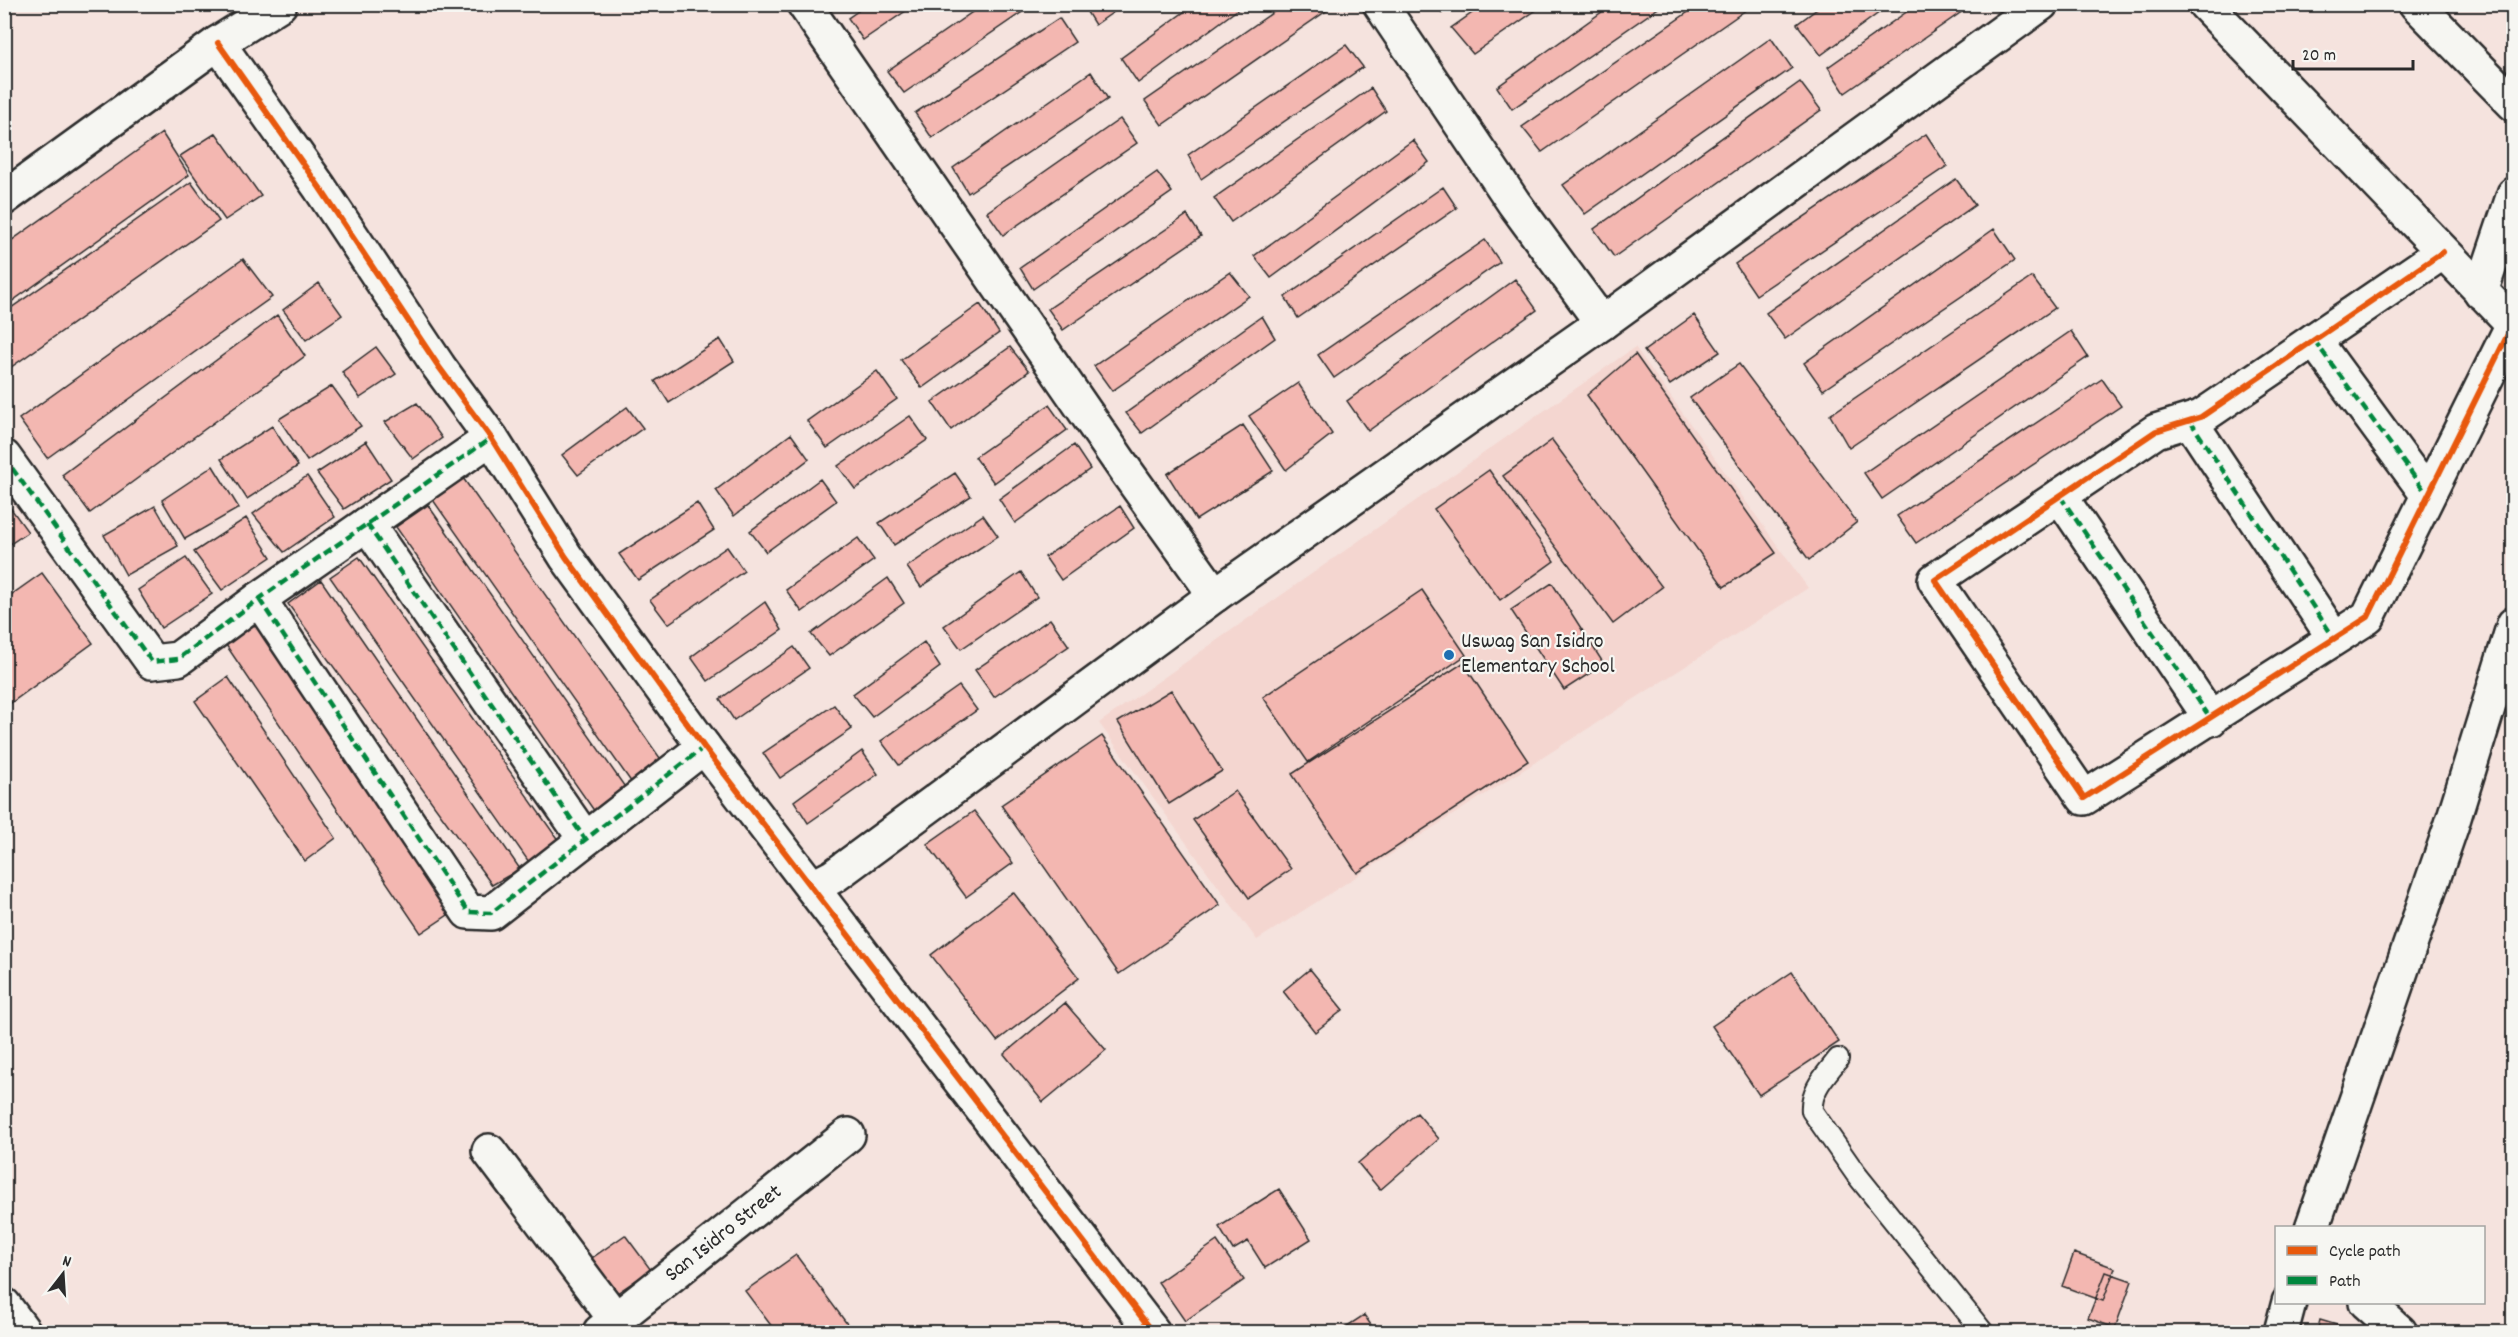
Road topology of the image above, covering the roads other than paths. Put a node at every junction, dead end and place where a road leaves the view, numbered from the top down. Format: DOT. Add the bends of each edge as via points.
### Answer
graph roads {
  1 [pos="280,4"];
  2 [pos="804,4"];
  3 [pos="1380,4"];
  4 [pos="2041,4"];
  5 [pos="2205,4"];
  6 [pos="2416,4"];
  7 [pos="218,43"];
  8 [pos="2514,104"];
  9 [pos="2514,194"];
  10 [pos="4,198"];
  11 [pos="2443,252"];
  12 [pos="2481,292"];
  13 [pos="1602,323"];
  14 [pos="2513,324"];
  15 [pos="2314,340"];
  16 [pos="2190,422"];
  17 [pos="491,438"];
  18 [pos="4,457"];
  19 [pos="2427,494"];
  20 [pos="2060,496"];
  21 [pos="367,524"];
  22 [pos="1215,595"];
  23 [pos="259,599"];
  24 [pos="2514,624"];
  25 [pos="2334,638"];
  26 [pos="2211,719"];
  27 [pos="705,747"];
  28 [pos="585,839"];
  29 [pos="813,887"];
  30 [pos="1838,1059"];
  31 [pos="848,1135"];
  32 [pos="489,1151"];
  33 [pos="2312,1226"];
  34 [pos="2288,1304"];
  35 [pos="2368,1304"];
  36 [pos="4,1305"];
  37 [pos="608,1326"];
  38 [pos="24,1332"];
  39 [pos="1153,1332"];
  40 [pos="1983,1332"];
  41 [pos="2281,1332"];
  42 [pos="2400,1332"];
  1 -- 7 [label="street"];
  2 -- 22 [label="street"];
  3 -- 13 [label="street" via="1514,203"];
  4 -- 13 [label="street"];
  5 -- 11 [label="street"];
  6 -- 8 [label="street"];
  7 -- 10 [label="street"];
  7 -- 17 [label="street"];
  9 -- 12 [label="street"];
  11 -- 12 [label="street"];
  11 -- 15 [label="street"];
  12 -- 14 [label="street"];
  13 -- 22 [label="street"];
  14 -- 19 [label="street"];
  15 -- 16 [label="street"];
  15 -- 19 [label="street"];
  16 -- 20 [label="street" via="2156,431"];
  16 -- 25 [label="street"];
  17 -- 21 [label="street"];
  17 -- 27 [label="street" via="566,557"];
  18 -- 23 [label="street" via="152,662 178,659"];
  19 -- 25 [label="street" via="2368,617"];
  20 -- 26 [label="street"];
  20 -- 26 [label="street" via="1935,580 2084,798"];
  21 -- 23 [label="street"];
  21 -- 28 [label="street"];
  22 -- 29 [label="street" via="834,876"];
  23 -- 28 [label="street" via="468,912 491,913"];
  24 -- 33 [label="street" via="2451,827"];
  25 -- 26 [label="street"];
  27 -- 28 [label="street"];
  27 -- 29 [label="street"];
  29 -- 39 [label="street"];
  30 -- 40 [label="lane" via="1814,1092 1812,1111 1863,1183"];
  31 -- 37 [label="street, San Isidro Street"];
  32 -- 37 [label="street"];
  34 -- 41 [label="street"];
  35 -- 42 [label="street"];
  36 -- 38 [label="street"];
}
